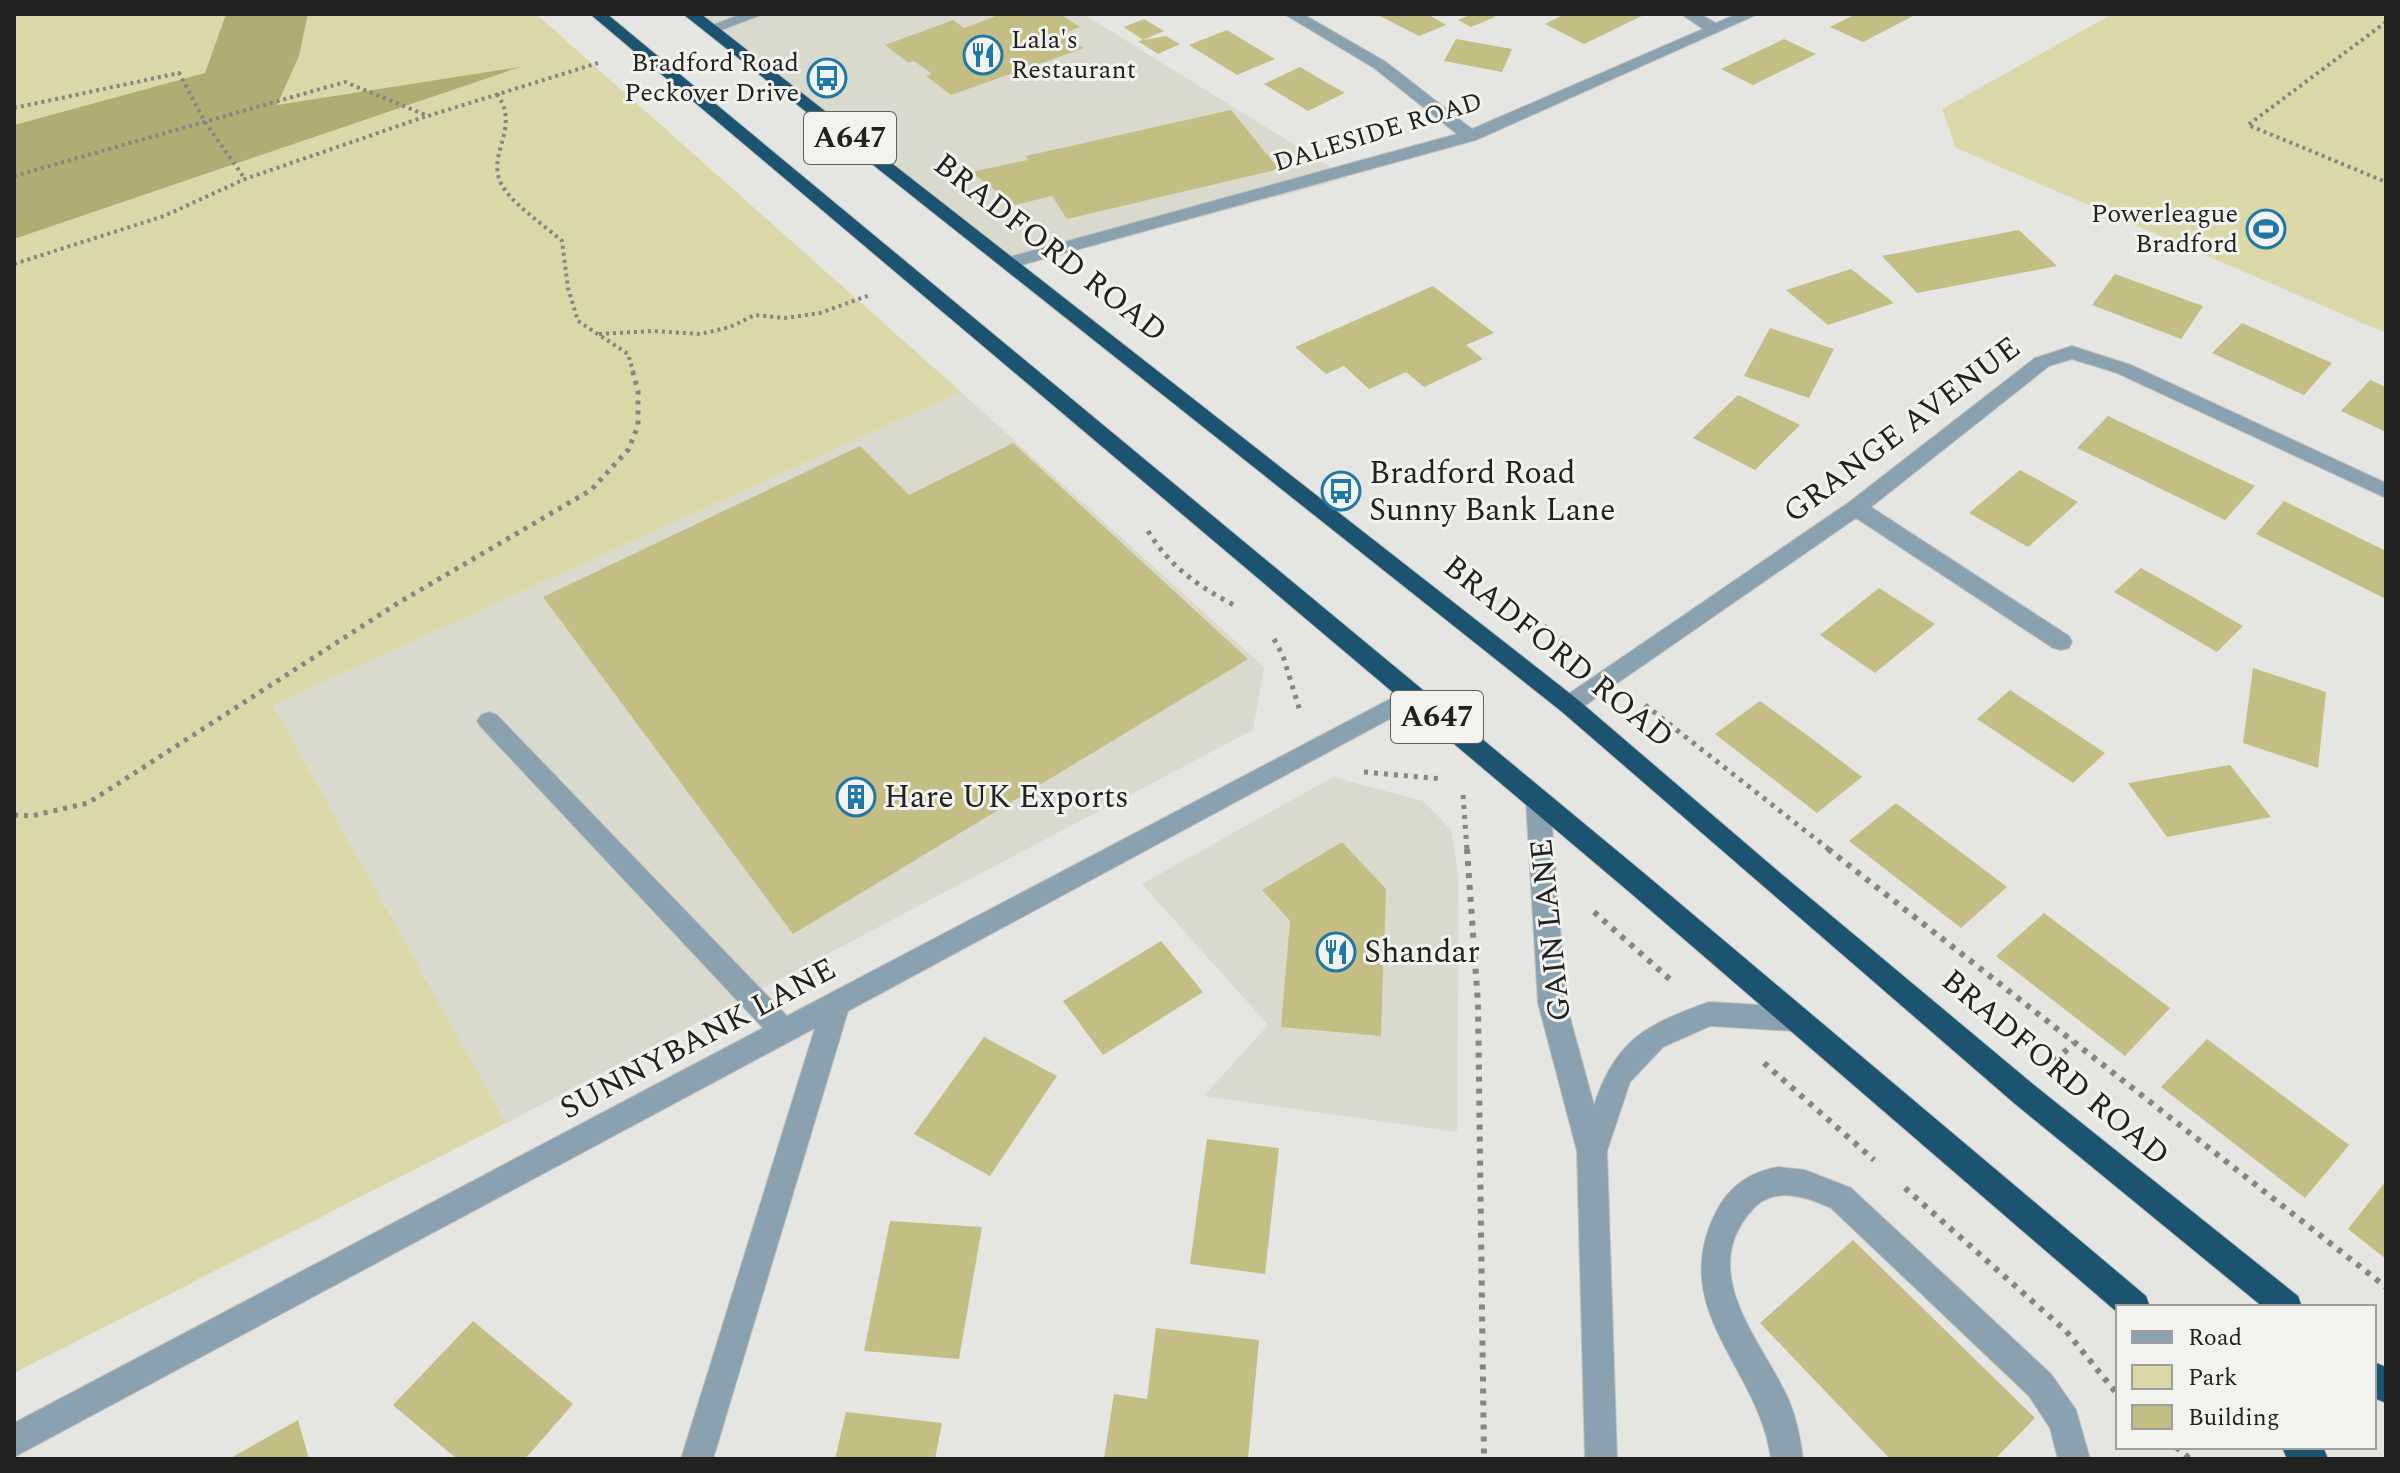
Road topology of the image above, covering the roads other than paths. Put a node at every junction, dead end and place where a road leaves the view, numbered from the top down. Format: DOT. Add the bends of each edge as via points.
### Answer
graph roads {
  1 [pos="598,14"];
  2 [pos="691,14"];
  3 [pos="756,14"];
  4 [pos="1292,14"];
  5 [pos="1689,14"];
  6 [pos="1750,14"];
  7 [pos="711,29"];
  8 [pos="1715,29"];
  9 [pos="1470,136"];
  10 [pos="1008,263"];
  11 [pos="2386,491"];
  12 [pos="1856,508"];
  13 [pos="2061,642"];
  14 [pos="1413,696"];
  15 [pos="1569,705"];
  16 [pos="489,721"];
  17 [pos="1538,801"];
  18 [pos="836,1004"];
  19 [pos="1793,1019"];
  20 [pos="784,1032"];
  21 [pos="1592,1151"];
  22 [pos="2133,1305"];
  23 [pos="2285,1305"];
  24 [pos="14,1441"];
  25 [pos="697,1459"];
  26 [pos="1601,1459"];
  27 [pos="1787,1459"];
  28 [pos="2074,1459"];
  1 -- 14 [label="highway, A647"];
  2 -- 7 [label="highway, BRADFORD ROAD / A647"];
  3 -- 7 [label="street"];
  4 -- 9 [label="street" via="1380,65"];
  5 -- 8 [label="street"];
  6 -- 8 [label="street, DALESIDE ROAD"];
  7 -- 10 [label="highway, BRADFORD ROAD / A647"];
  8 -- 9 [label="street, DALESIDE ROAD"];
  9 -- 10 [label="street, DALESIDE ROAD"];
  10 -- 15 [label="highway, BRADFORD ROAD / A647"];
  11 -- 12 [label="street, GRANGE AVENUE" via="2124,369 2072,352 2042,362"];
  12 -- 13 [label="street"];
  12 -- 15 [label="street, GRANGE AVENUE"];
  14 -- 17 [label="highway, A647"];
  14 -- 18 [label="street, SUNNYBANK LANE"];
  15 -- 23 [label="highway, BRADFORD ROAD / A647" via="2024,1094"];
  16 -- 20 [label="street"];
  17 -- 19 [label="highway, A647"];
  17 -- 21 [label="street, GAIN LANE" via="1552,1003"];
  18 -- 20 [label="street, SUNNYBANK LANE"];
  18 -- 25 [label="street"];
  19 -- 21 [label="street, GAIN LANE" via="1709,1014 1653,1038 1618,1075"];
  19 -- 22 [label="highway, A647"];
  20 -- 24 [label="street, SUNNYBANK LANE"];
  21 -- 26 [label="street, GAIN LANE"];
  27 -- 28 [label="street" via="1775,1406 1727,1328 1715,1265 1730,1211 1749,1191 1783,1181 1841,1198 2040,1385 2065,1421"];
}
